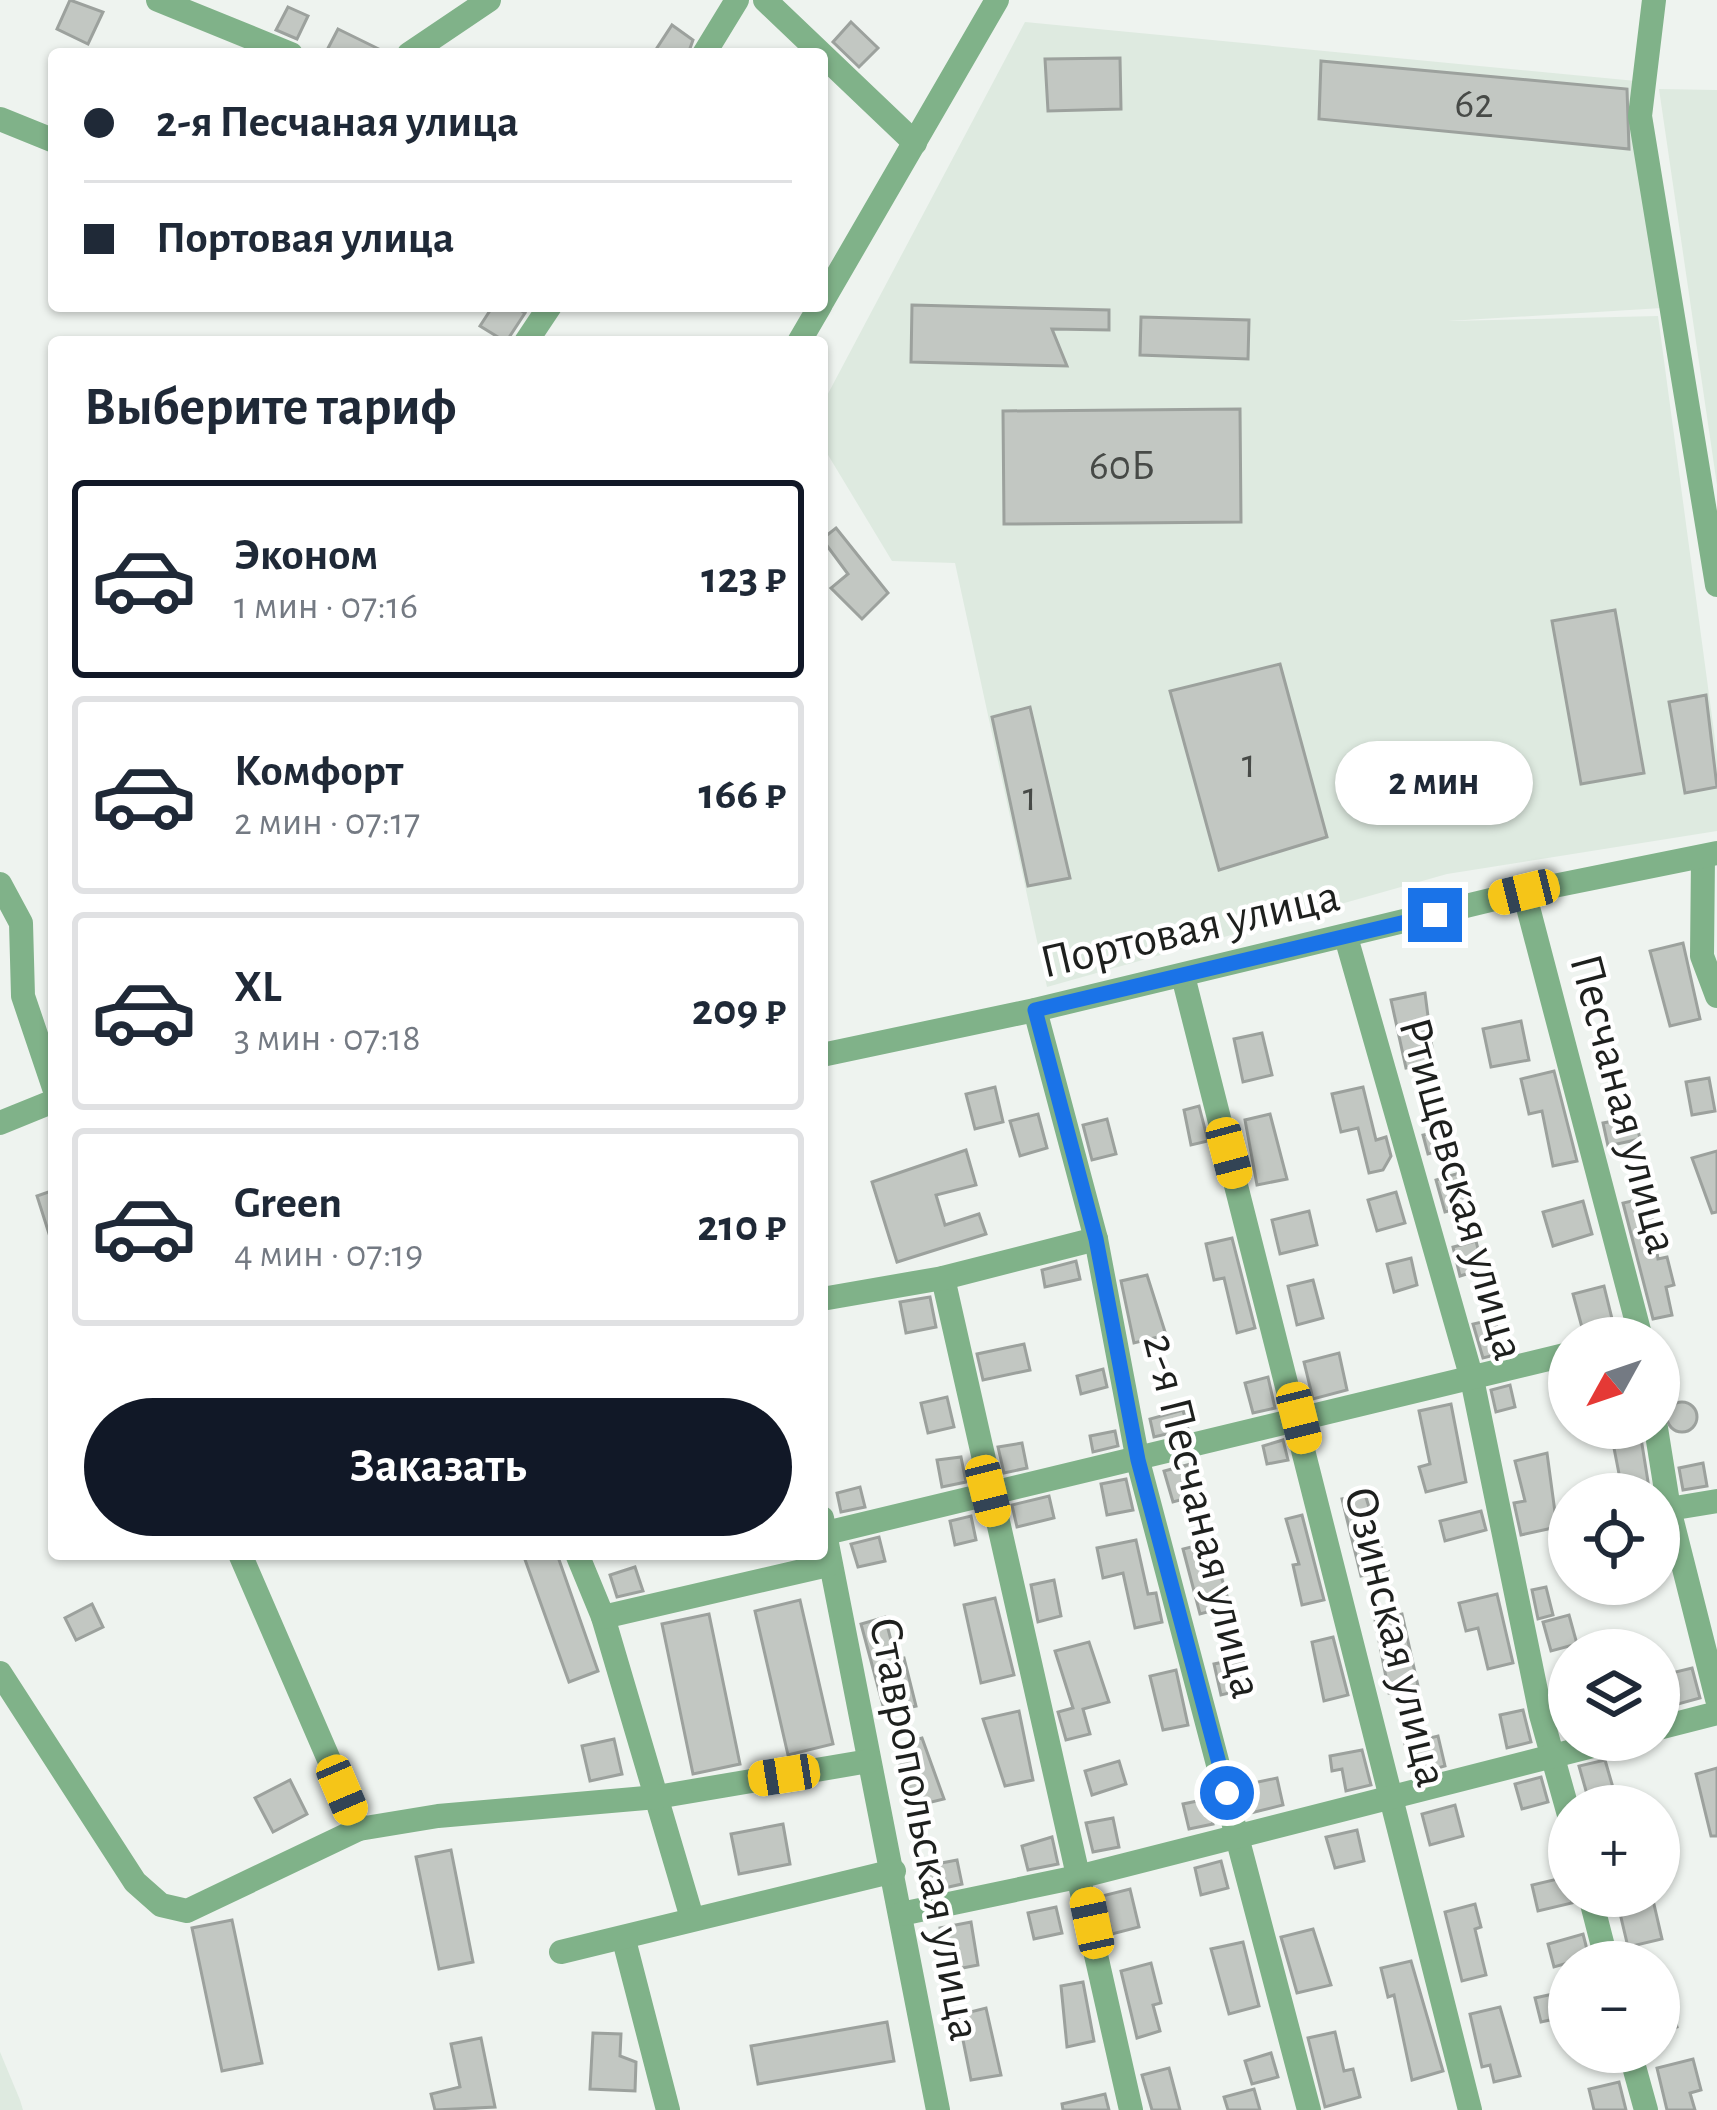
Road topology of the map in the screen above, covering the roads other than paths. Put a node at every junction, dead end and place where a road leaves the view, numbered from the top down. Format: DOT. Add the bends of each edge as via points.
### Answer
graph roads {
  1 [pos="158,0"];
  2 [pos="489,0"];
  3 [pos="737,0"];
  4 [pos="765,0"];
  5 [pos="997,0"];
  6 [pos="1654,0"];
  7 [pos="276,48"];
  8 [pos="418,48"];
  9 [pos="708,48"];
  10 [pos="815,48"];
  11 [pos="828,60"];
  12 [pos="0,119"];
  13 [pos="48,138"];
  14 [pos="915,143"];
  15 [pos="828,292"];
  16 [pos="1717,585"];
  17 [pos="1710,856"];
  18 [pos="0,884"];
  19 [pos="1524,892"];
  20 [pos="1346,937"];
  21 [pos="1183,976"];
  22 [pos="1717,996"];
  23 [pos="1035,1010"];
  24 [pos="828,1054"];
  25 [pos="48,1070"];
  26 [pos="48,1103"];
  27 [pos="0,1123"];
  28 [pos="1096,1239"];
  29 [pos="943,1278"];
  30 [pos="828,1298"];
  31 [pos="1633,1317"];
  32 [pos="1548,1359"];
  33 [pos="1472,1378"];
  34 [pos="1299,1418"];
  35 [pos="1138,1460"];
  36 [pos="988,1491"];
  37 [pos="1717,1501"];
  38 [pos="1680,1507"];
  39 [pos="828,1524"];
  40 [pos="1680,1553"];
  41 [pos="243,1560"];
  42 [pos="579,1560"];
  43 [pos="828,1560"];
  44 [pos="828,1564"];
  45 [pos="603,1617"];
  46 [pos="0,1673"];
  47 [pos="1717,1699"];
  48 [pos="1717,1713"];
  49 [pos="1680,1723"];
  50 [pos="1548,1729"];
  51 [pos="1548,1759"];
  52 [pos="869,1761"];
  53 [pos="657,1797"];
  54 [pos="1391,1800"];
  55 [pos="359,1829"];
  56 [pos="1238,1834"];
  57 [pos="894,1870"];
  58 [pos="1082,1876"];
  59 [pos="901,1914"];
  60 [pos="692,1918"];
  61 [pos="624,1940"];
  62 [pos="561,1952"];
  63 [pos="1636,2073"];
  64 [pos="668,2110"];
  65 [pos="938,2110"];
  66 [pos="1131,2110"];
  67 [pos="1309,2110"];
  68 [pos="1470,2110"];
  69 [pos="1646,2110"];
  1 -- 7 [label="street"];
  2 -- 8 [label="street"];
  3 -- 9 [label="street"];
  4 -- 10 [label="street"];
  5 -- 14 [label="street"];
  6 -- 16 [label="street" via="1640,116"];
  11 -- 14 [label="street"];
  12 -- 13 [label="street"];
  14 -- 15 [label="street"];
  17 -- 19 [label="street, Портовая улица"];
  17 -- 22 [label="street" via="1702,956"];
  18 -- 25 [label="street" via="21,922 23,996"];
  19 -- 20 [label="street, Портовая улица"];
  19 -- 31 [label="street, Песчаная улица"];
  20 -- 21 [label="street, Портовая улица"];
  20 -- 33 [label="street, Ртищевская улица"];
  21 -- 23 [label="street, Портовая улица"];
  21 -- 34 [label="street, Озинская улица"];
  23 -- 24 [label="street, Портовая улица"];
  23 -- 28 [label="street, 2-я Песчаная улица"];
  26 -- 27 [label="street"];
  28 -- 29 [label="street"];
  28 -- 35 [label="street, 2-я Песчаная улица"];
  29 -- 30 [label="street"];
  29 -- 36 [label="street"];
  32 -- 33 [label="street"];
  33 -- 34 [label="street"];
  33 -- 50 [label="street, Ртищевская улица"];
  34 -- 35 [label="street"];
  34 -- 54 [label="street, Озинская улица"];
  35 -- 36 [label="street"];
  35 -- 56 [label="street, 2-я Песчаная улица"];
  36 -- 39 [label="street"];
  36 -- 58 [label="street"];
  37 -- 38 [label="street"];
  40 -- 47 [label="street"];
  41 -- 55 [label="street"];
  42 -- 45 [label="street"];
  43 -- 44 [label="street, Ставропольская улица"];
  44 -- 45 [label="street"];
  44 -- 52 [label="street, Ставропольская улица"];
  45 -- 53 [label="street"];
  46 -- 55 [label="street" via="135,1882 161,1905 196,1908"];
  48 -- 49 [label="street"];
  51 -- 54 [label="street"];
  52 -- 53 [label="street"];
  52 -- 57 [label="street, Ставропольская улица"];
  53 -- 55 [label="street"];
  53 -- 60 [label="street"];
  54 -- 56 [label="street"];
  54 -- 68 [label="street, Озинская улица"];
  56 -- 58 [label="street"];
  56 -- 67 [label="street, 2-я Песчаная улица"];
  57 -- 59 [label="street, Ставропольская улица"];
  57 -- 60 [label="street"];
  58 -- 59 [label="street"];
  58 -- 66 [label="street"];
  59 -- 65 [label="street, Ставропольская улица"];
  60 -- 61 [label="street"];
  61 -- 62 [label="street"];
  61 -- 64 [label="street"];
  63 -- 69 [label="street"];
}
